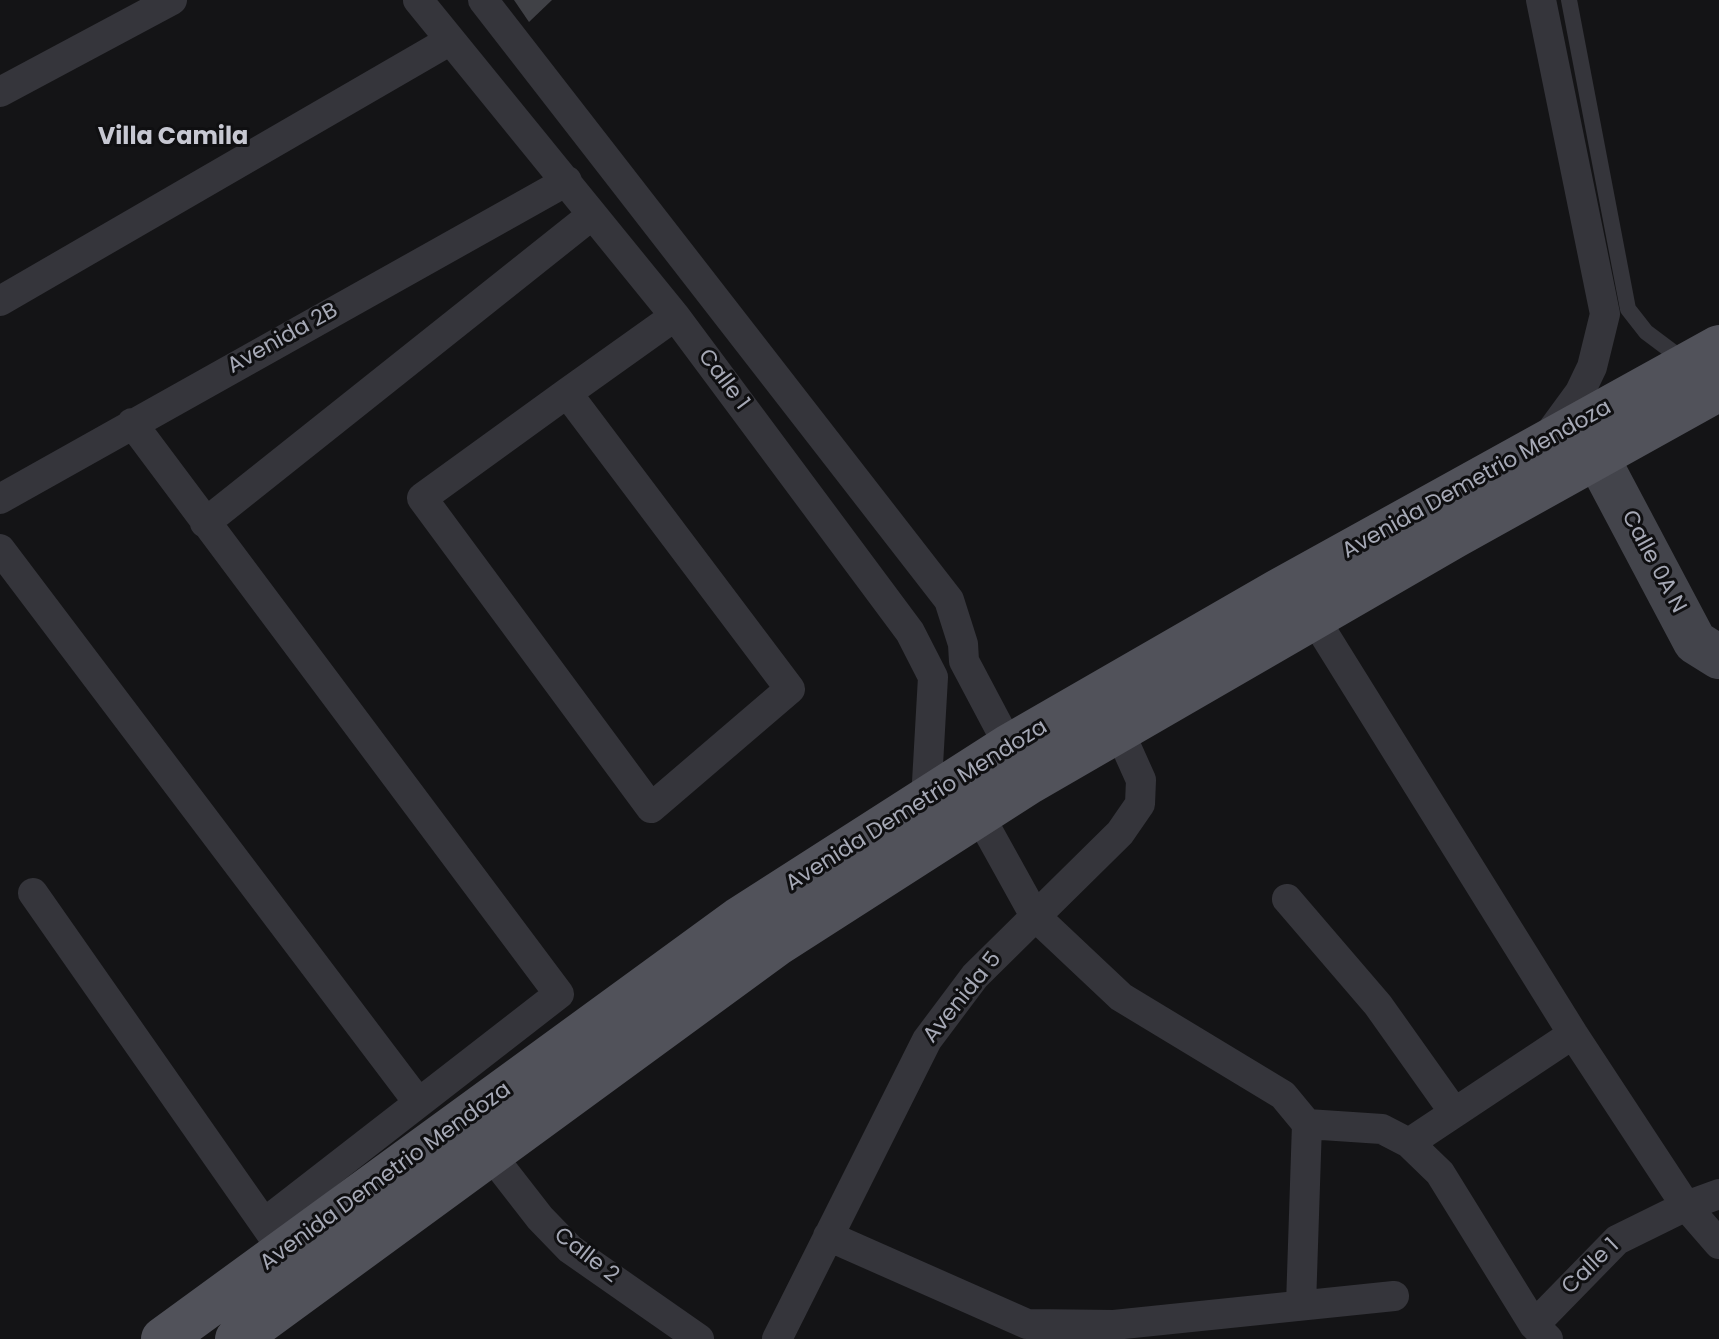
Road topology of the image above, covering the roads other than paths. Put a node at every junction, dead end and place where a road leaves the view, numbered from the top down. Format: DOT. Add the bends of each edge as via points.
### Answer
graph roads {
  1 [pos="172,0"];
  2 [pos="418,0"];
  3 [pos="483,0"];
  4 [pos="1541,0"];
  5 [pos="1569,0"];
  6 [pos="449,41"];
  7 [pos="0,92"];
  8 [pos="567,181"];
  9 [pos="592,215"];
  10 [pos="0,301"];
  11 [pos="1616,311"];
  12 [pos="675,316"];
  13 [pos="1708,366"];
  14 [pos="567,393"];
  15 [pos="132,423"];
  16 [pos="1544,441"];
  17 [pos="1597,457"];
  18 [pos="0,499"];
  19 [pos="205,523"];
  20 [pos="0,549"];
  21 [pos="1314,618"];
  22 [pos="1719,657"];
  23 [pos="964,661"];
  24 [pos="933,677"];
  25 [pos="1119,731"];
  26 [pos="1009,746"];
  27 [pos="926,800"];
  28 [pos="979,815"];
  29 [pos="33,893"];
  30 [pos="1287,899"];
  31 [pos="1035,916"];
  32 [pos="1573,1034"];
  33 [pos="418,1102"];
  34 [pos="1454,1112"];
  35 [pos="1307,1124"];
  36 [pos="1409,1143"];
  37 [pos="491,1155"];
  38 [pos="1719,1194"];
  39 [pos="1686,1206"];
  40 [pos="828,1236"];
  41 [pos="274,1237"];
  42 [pos="1719,1244"];
  43 [pos="1394,1296"];
  44 [pos="1301,1305"];
  45 [pos="1541,1332"];
  46 [pos="163,1339"];
  47 [pos="237,1339"];
  48 [pos="699,1339"];
  49 [pos="777,1339"];
  1 -- 7 [label="street"];
  2 -- 6 [label="street, Calle 1"];
  3 -- 23 [label="street, Calle 1" via="949,600"];
  4 -- 11 [label="street"];
  5 -- 11 [label="lane"];
  6 -- 8 [label="street, Calle 1"];
  6 -- 10 [label="street"];
  8 -- 9 [label="street, Calle 1"];
  8 -- 15 [label="street, Avenida 2B"];
  9 -- 12 [label="street, Calle 1"];
  9 -- 19 [label="street"];
  11 -- 13 [label="lane"];
  11 -- 16 [label="street" via="1580,392"];
  12 -- 14 [label="street"];
  12 -- 24 [label="street, Calle 1" via="910,632"];
  13 -- 16 [label="main road, Avenida Demetrio Mendoza"];
  13 -- 17 [label="main road, Avenida Demetrio Mendoza"];
  14 -- 14 [label="street" via="422,498 651,808 790,689"];
  15 -- 18 [label="street, Avenida 2B"];
  15 -- 19 [label="street"];
  16 -- 26 [label="main road, Avenida Demetrio Mendoza"];
  17 -- 21 [label="main road, Avenida Demetrio Mendoza"];
  17 -- 22 [label="street, Calle 0A N" via="1695,642"];
  19 -- 33 [label="street" via="559,994"];
  20 -- 33 [label="street"];
  21 -- 25 [label="main road, Avenida Demetrio Mendoza"];
  21 -- 32 [label="street"];
  23 -- 24 [label="street"];
  23 -- 26 [label="street, Calle 1"];
  24 -- 27 [label="street"];
  25 -- 28 [label="main road, Avenida Demetrio Mendoza"];
  25 -- 31 [label="street, Avenida 5" via="1141,780 1140,804 1120,833"];
  26 -- 27 [label="main road, Avenida Demetrio Mendoza"];
  27 -- 41 [label="main road, Avenida Demetrio Mendoza" via="739,919"];
  28 -- 31 [label="street"];
  28 -- 37 [label="main road, Avenida Demetrio Mendoza" via="777,944"];
  29 -- 41 [label="street"];
  30 -- 34 [label="street" via="1378,1005"];
  31 -- 35 [label="street" via="1121,997 1283,1095"];
  31 -- 40 [label="street, Avenida 5" via="975,976 927,1040"];
  32 -- 34 [label="street"];
  32 -- 39 [label="street"];
  33 -- 41 [label="street"];
  34 -- 36 [label="street"];
  35 -- 36 [label="street" via="1382,1129"];
  35 -- 44 [label="street"];
  36 -- 45 [label="street" via="1440,1173"];
  37 -- 47 [label="main road, Avenida Demetrio Mendoza"];
  37 -- 48 [label="street, Calle 2" via="570,1249"];
  38 -- 39 [label="street, Calle 1"];
  39 -- 42 [label="street"];
  39 -- 45 [label="street, Calle 1" via="1617,1240"];
  40 -- 44 [label="street" via="1027,1324 1114,1325"];
  40 -- 49 [label="street, Avenida 5"];
  41 -- 46 [label="main road, Avenida Demetrio Mendoza"];
  43 -- 44 [label="street"];
}
